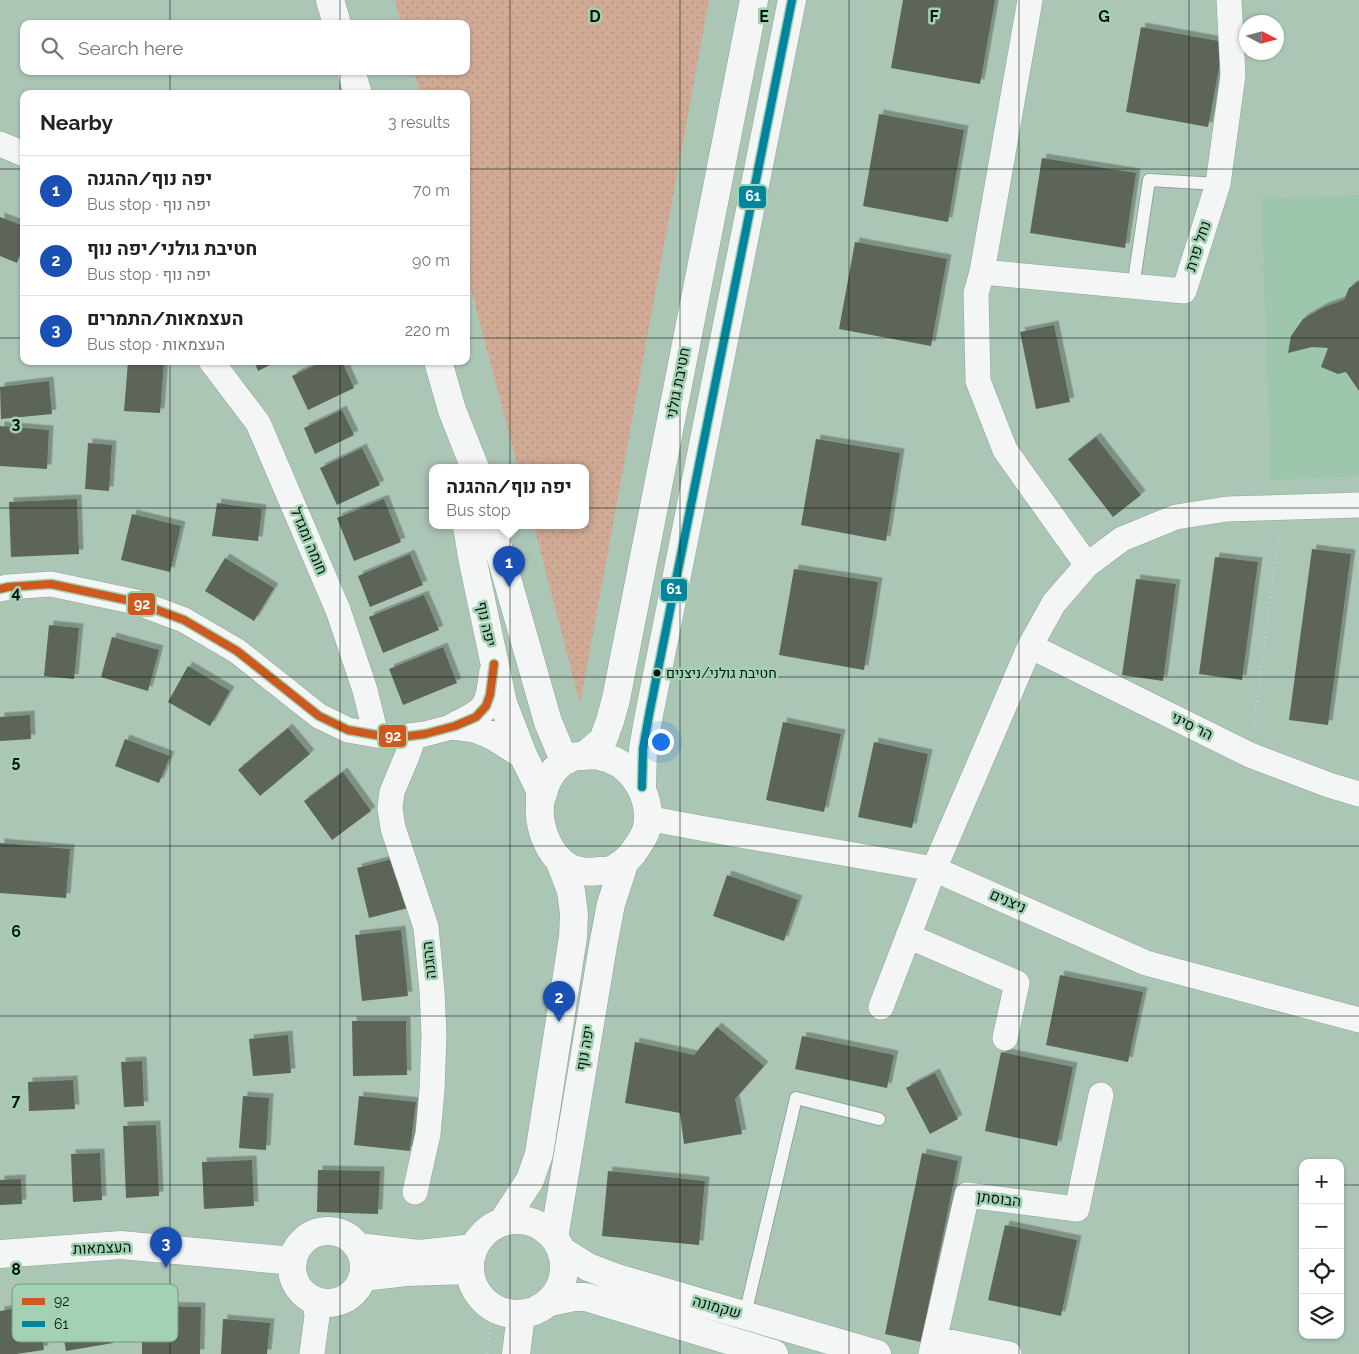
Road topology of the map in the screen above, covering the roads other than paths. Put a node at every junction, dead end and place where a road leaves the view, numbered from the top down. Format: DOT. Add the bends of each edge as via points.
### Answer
graph roads {
  1 [pos="330,0"];
  2 [pos="754,0"];
  3 [pos="792,0"];
  4 [pos="1030,0"];
  5 [pos="1229,0"];
  6 [pos="336,20"];
  7 [pos="352,75"];
  8 [pos="357,90"];
  9 [pos="0,144"];
  10 [pos="20,152"];
  11 [pos="1218,184"];
  12 [pos="982,272"];
  13 [pos="1133,287"];
  14 [pos="214,365"];
  15 [pos="439,365"];
  16 [pos="452,410"];
  17 [pos="459,464"];
  18 [pos="473,464"];
  19 [pos="1359,505"];
  20 [pos="467,529"];
  21 [pos="493,529"];
  22 [pos="1087,565"];
  23 [pos="0,589"];
  24 [pos="1030,646"];
  25 [pos="494,664"];
  26 [pos="455,726"];
  27 [pos="376,735"];
  28 [pos="414,736"];
  29 [pos="523,755"];
  30 [pos="576,758"];
  31 [pos="642,787"];
  32 [pos="1359,794"];
  33 [pos="540,804"];
  34 [pos="647,818"];
  35 [pos="559,859"];
  36 [pos="625,861"];
  37 [pos="934,869"];
  38 [pos="908,936"];
  39 [pos="881,1007"];
  40 [pos="1359,1020"];
  41 [pos="1005,1038"];
  42 [pos="1101,1095"];
  43 [pos="879,1119"];
  44 [pos="415,1192"];
  45 [pos="503,1222"];
  46 [pos="557,1244"];
  47 [pos="358,1247"];
  48 [pos="0,1254"];
  49 [pos="472,1259"];
  50 [pos="293,1261"];
  51 [pos="363,1277"];
  52 [pos="315,1301"];
  53 [pos="550,1302"];
  54 [pos="521,1315"];
  55 [pos="745,1316"];
  56 [pos="739,1343"];
  57 [pos="933,1346"];
  58 [pos="312,1354"];
  59 [pos="516,1354"];
  60 [pos="774,1354"];
  61 [pos="877,1354"];
  62 [pos="1009,1354"];
  1 -- 6 [label="street"];
  2 -- 30 [label="street, חטיבת גולני" via="616,699 603,740"];
  3 -- 31 [label="street" via="649,715 643,749"];
  4 -- 12 [label="street"];
  5 -- 11 [label="street, נחל פרת" via="1233,75"];
  7 -- 8 [label="street"];
  9 -- 10 [label="street"];
  11 -- 13 [label="street, נחל פרת" via="1184,292"];
  11 -- 13 [label="lane" via="1149,180"];
  12 -- 13 [label="street, נחל פרת"];
  12 -- 22 [label="street" via="976,293 978,381 1005,450"];
  14 -- 27 [label="street, חומה ומגדל" via="258,423 338,610 365,690"];
  15 -- 16 [label="street"];
  16 -- 17 [label="street"];
  16 -- 18 [label="street"];
  19 -- 22 [label="street" via="1227,509 1176,518 1122,539"];
  20 -- 25 [label="street, יפה נוף"];
  21 -- 30 [label="street, יפה נוף" via="548,722 561,753"];
  22 -- 24 [label="street" via="1054,603"];
  23 -- 27 [label="street" via="51,584 136,602 184,620 237,651 319,716 348,730"];
  24 -- 32 [label="street, הר סיני" via="1250,755"];
  24 -- 37 [label="street"];
  25 -- 26 [label="street" via="486,706 476,717"];
  25 -- 29 [label="street, יפה נוף" via="503,703"];
  26 -- 28 [label="street"];
  26 -- 29 [label="street" via="473,728"];
  27 -- 28 [label="street"];
  28 -- 44 [label="street, ההגנה" via="392,792 390,808 426,927 432,991 431,1099 428,1134"];
  29 -- 33 [label="street, יפה נוף" via="540,790"];
  30 -- 31 [label="street" via="596,755 612,760 629,771"];
  30 -- 33 [label="street" via="556,768 547,780"];
  31 -- 34 [label="street" via="648,808"];
  33 -- 35 [label="street" via="544,838"];
  34 -- 36 [label="street" via="641,842"];
  34 -- 37 [label="street, ניצנים"];
  35 -- 36 [label="street" via="572,869 590,872 611,870"];
  35 -- 45 [label="street, יפה נוף" via="571,891 573,937 538,1154 530,1180"];
  36 -- 46 [label="street, יפה נוף" via="606,929"];
  37 -- 38 [label="street"];
  37 -- 40 [label="street, ניצנים" via="1146,963"];
  38 -- 39 [label="street"];
  38 -- 41 [label="street" via="1017,983"];
  42 -- 57 [label="street, הבוסתן" via="1077,1209 967,1196"];
  43 -- 55 [label="lane" via="796,1098"];
  45 -- 46 [label="street" via="524,1220 535,1224"];
  45 -- 49 [label="street" via="480,1238"];
  46 -- 53 [label="street" via="564,1264 563,1278"];
  46 -- 55 [label="street, שקמונה" via="588,1267"];
  47 -- 49 [label="street"];
  47 -- 50 [label="street" via="350,1238 326,1231 304,1240"];
  47 -- 51 [label="street" via="363,1256"];
  48 -- 50 [label="street, העצמאות" via="121,1245"];
  49 -- 51 [label="street"];
  49 -- 54 [label="street" via="473,1285 480,1298 506,1314"];
  50 -- 52 [label="street" via="292,1274 297,1285 304,1295"];
  51 -- 52 [label="street" via="350,1297 326,1304"];
  52 -- 58 [label="street" via="317,1316"];
  53 -- 54 [label="street"];
  53 -- 56 [label="street, שקמונה" via="586,1296"];
  54 -- 59 [label="street"];
  55 -- 56 [label="lane"];
  55 -- 61 [label="street, שקמונה"];
  56 -- 60 [label="street, שקמונה"];
  57 -- 62 [label="street"];
}
